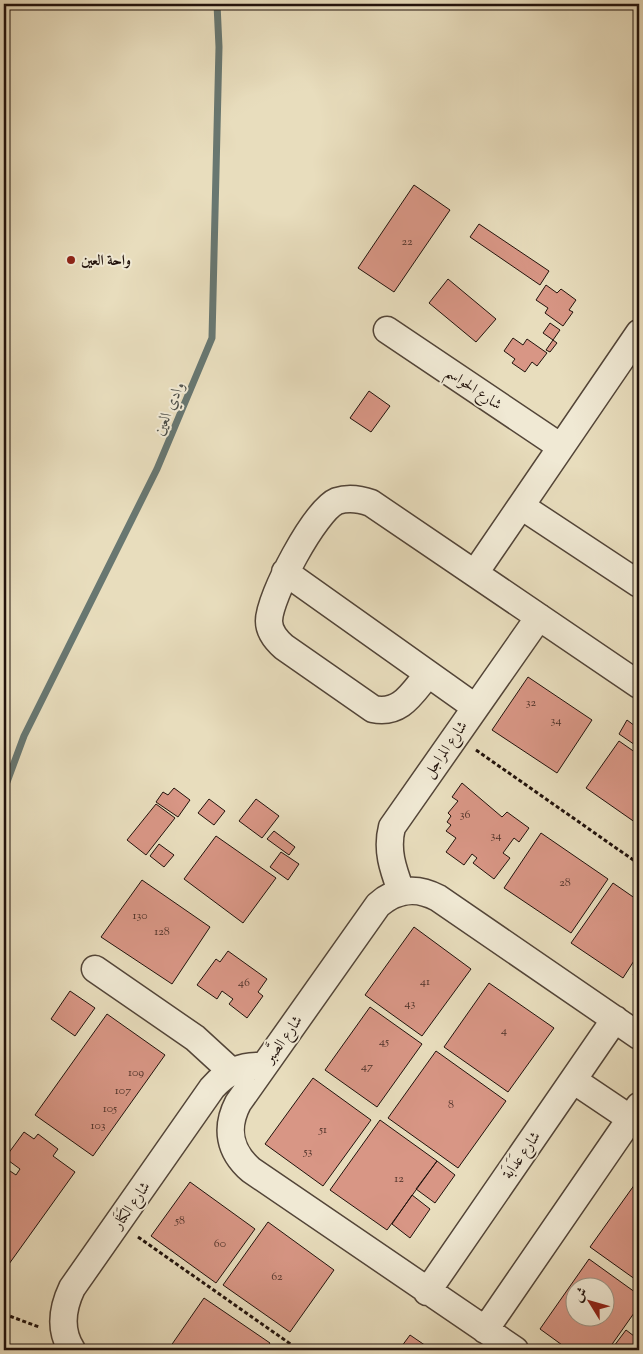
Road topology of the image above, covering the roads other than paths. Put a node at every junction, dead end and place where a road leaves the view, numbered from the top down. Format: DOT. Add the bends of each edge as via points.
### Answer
graph roads {
  1 [pos="387,330"];
  2 [pos="639,333"];
  3 [pos="561,447"];
  4 [pos="521,506"];
  5 [pos="285,572"];
  6 [pos="475,573"];
  7 [pos="639,584"];
  8 [pos="539,617"];
  9 [pos="428,674"];
  10 [pos="639,685"];
  11 [pos="475,707"];
  12 [pos="401,891"];
  13 [pos="96,969"];
  14 [pos="615,1019"];
  15 [pos="639,1036"];
  16 [pos="264,1066"];
  17 [pos="232,1071"];
  18 [pos="573,1080"];
  19 [pos="635,1112"];
  20 [pos="427,1292"];
  21 [pos="485,1330"];
  22 [pos="69,1344"];
  23 [pos="514,1350"];
  1 -- 3 [label="street, شارع الحواسم"];
  2 -- 3 [label="street"];
  3 -- 4 [label="street"];
  4 -- 6 [label="street"];
  4 -- 7 [label="street"];
  5 -- 6 [label="street" via="317,518 329,506 345,499 371,503"];
  5 -- 9 [label="street"];
  5 -- 9 [label="street" via="269,619 272,634 284,647 373,709 382,711 406,702"];
  6 -- 8 [label="street"];
  8 -- 10 [label="street"];
  8 -- 11 [label="street, شارع المراجل"];
  9 -- 11 [label="street"];
  11 -- 12 [label="street, شارع المراجل" via="392,827 389,856"];
  12 -- 14 [label="street" via="420,890 438,898"];
  12 -- 16 [label="street, شارع الصَّبر" via="378,905"];
  13 -- 17 [label="street" via="195,1038"];
  14 -- 15 [label="street"];
  14 -- 18 [label="street, شارع عَدَابَة"];
  16 -- 17 [label="street, شارع الكَنَار"];
  16 -- 20 [label="street, شارع الصَّبر" via="233,1113 230,1135 236,1155 250,1170"];
  17 -- 22 [label="street, شارع الكَنَار" via="212,1088 72,1288 63,1313"];
  18 -- 19 [label="street"];
  18 -- 20 [label="street, شارع عَدَابَة"];
  19 -- 21 [label="street"];
  20 -- 21 [label="street, شارع الصَّبر"];
  21 -- 23 [label="street, شارع الصَّبر"];
}
